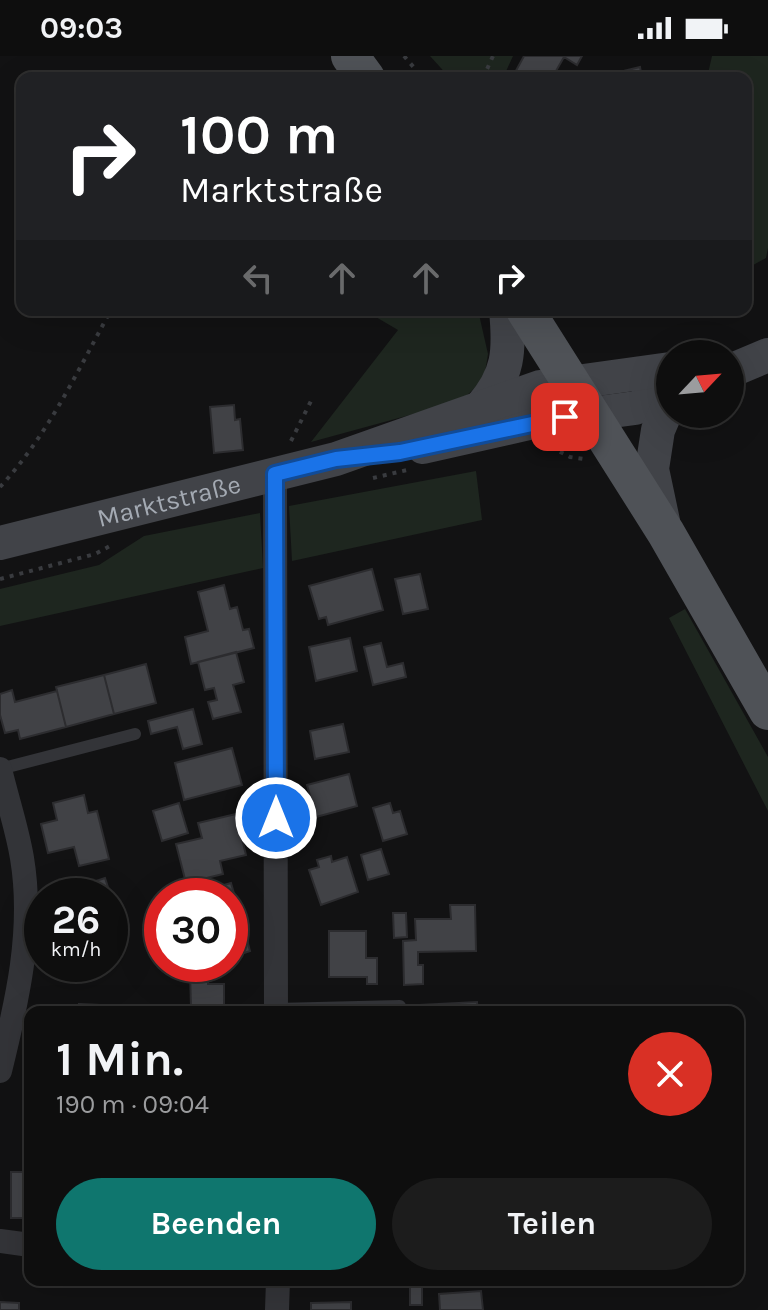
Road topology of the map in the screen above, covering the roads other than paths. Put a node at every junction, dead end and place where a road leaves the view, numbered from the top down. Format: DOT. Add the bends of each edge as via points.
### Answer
graph roads {
  1 [pos="506,316"];
  2 [pos="529,316"];
  3 [pos="768,353"];
  4 [pos="744,356"];
  5 [pos="744,364"];
  6 [pos="656,372"];
  7 [pos="583,398"];
  8 [pos="656,401"];
  9 [pos="481,407"];
  10 [pos="659,428"];
  11 [pos="336,459"];
  12 [pos="275,474"];
  13 [pos="666,533"];
  14 [pos="0,543"];
  15 [pos="768,711"];
  16 [pos="135,734"];
  17 [pos="0,769"];
  18 [pos="276,1006"];
  19 [pos="0,1071"];
  20 [pos="0,1241"];
  21 [pos="24,1244"];
  22 [pos="278,1286"];
  23 [pos="277,1310"];
  1 -- 9 [label="street" via="504,372"];
  2 -- 7 [label="main road"];
  3 -- 4 [label="street"];
  3 -- 5 [label="street"];
  6 -- 7 [label="street, Marktstraße" via="626,377"];
  7 -- 8 [label="street, Marktstraße" via="635,408"];
  7 -- 9 [label="street, Marktstraße" via="540,387"];
  7 -- 11 [label="street, Marktstraße" via="538,421 400,452"];
  7 -- 13 [label="main road"];
  9 -- 11 [label="street, Marktstraße"];
  10 -- 13 [label="street" via="652,469"];
  11 -- 12 [label="street, Marktstraße"];
  12 -- 14 [label="street, Marktstraße"];
  12 -- 18 [label="street"];
  13 -- 15 [label="main road"];
  16 -- 17 [label="lane"];
  17 -- 19 [label="street" via="22,860 25,915 21,984"];
  20 -- 21 [label="street"];
  22 -- 23 [label="street"];
}
